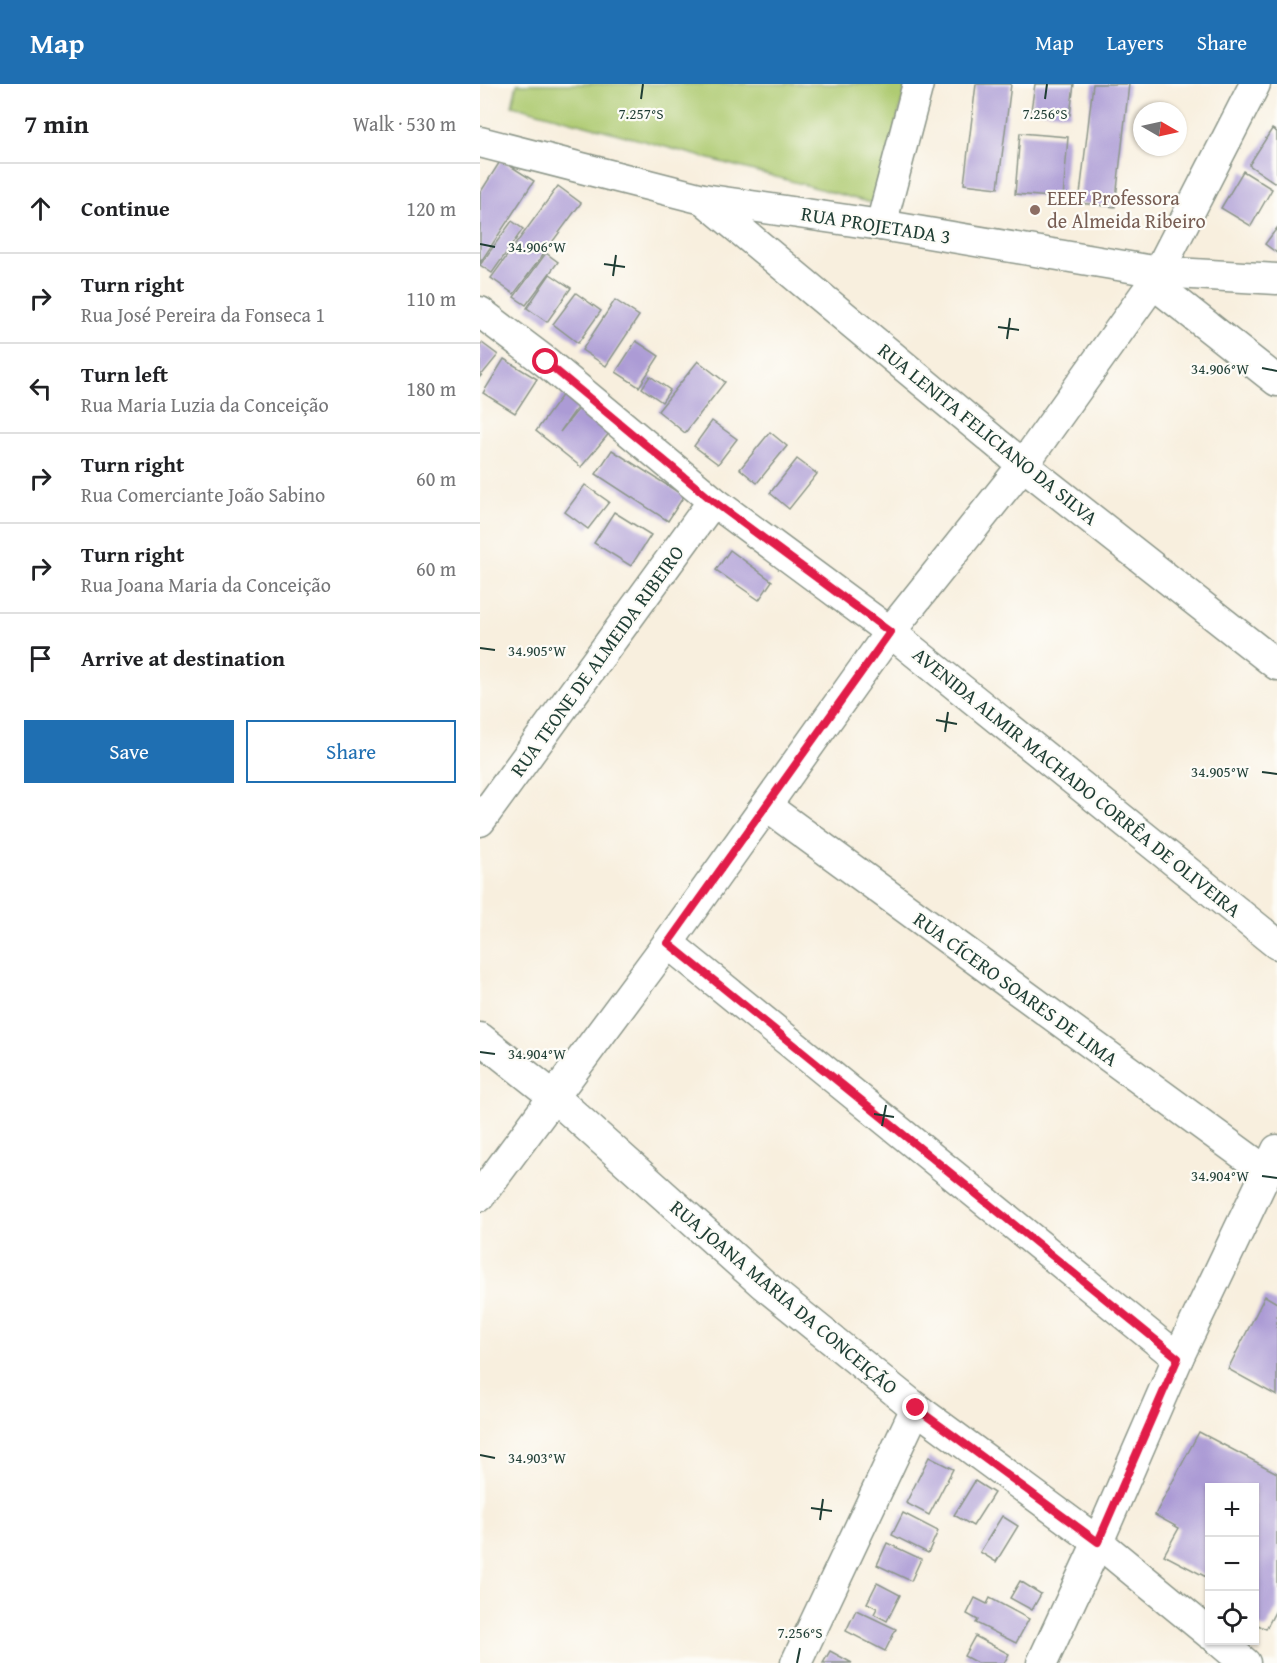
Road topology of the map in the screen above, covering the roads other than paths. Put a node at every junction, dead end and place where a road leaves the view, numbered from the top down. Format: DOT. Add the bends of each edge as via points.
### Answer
graph roads {
  1 [pos="918,84"];
  2 [pos="1255,84"];
  3 [pos="480,142"];
  4 [pos="704,199"];
  5 [pos="881,225"];
  6 [pos="1156,278"];
  7 [pos="1277,279"];
  8 [pos="480,312"];
  9 [pos="1277,381"];
  10 [pos="1023,465"];
  11 [pos="713,501"];
  12 [pos="890,632"];
  13 [pos="1277,665"];
  14 [pos="766,806"];
  15 [pos="480,821"];
  16 [pos="668,943"];
  17 [pos="1277,944"];
  18 [pos="480,1038"];
  19 [pos="553,1096"];
  20 [pos="1272,1161"];
  21 [pos="480,1196"];
  22 [pos="1178,1358"];
  23 [pos="916,1408"];
  24 [pos="1098,1542"];
  25 [pos="1205,1631"];
  26 [pos="1223,1645"];
  27 [pos="796,1663"];
  28 [pos="1042,1663"];
  29 [pos="1245,1663"];
  1 -- 5 [label="street"];
  2 -- 6 [label="street"];
  3 -- 4 [label="street, RUA PROJETADA 3"];
  4 -- 5 [label="street, RUA PROJETADA 3"];
  4 -- 10 [label="street, RUA LENITA FELICIANO DA SILVA"];
  5 -- 6 [label="street, RUA PROJETADA 3"];
  6 -- 7 [label="street, RUA PROJETADA 3"];
  6 -- 9 [label="street"];
  6 -- 10 [label="street"];
  8 -- 11 [label="street, AVENIDA ALMIR MACHADO CORRÊA DE OLIVEIRA"];
  10 -- 12 [label="street"];
  10 -- 13 [label="street, RUA LENITA FELICIANO DA SILVA"];
  11 -- 12 [label="street, AVENIDA ALMIR MACHADO CORRÊA DE OLIVEIRA"];
  11 -- 15 [label="street, RUA TEONE DE ALMEIDA RIBEIRO"];
  12 -- 14 [label="street"];
  12 -- 17 [label="street, AVENIDA ALMIR MACHADO CORRÊA DE OLIVEIRA"];
  14 -- 16 [label="street"];
  14 -- 20 [label="street, RUA CÍCERO SOARES DE LIMA"];
  16 -- 19 [label="street"];
  16 -- 22 [label="street"];
  18 -- 19 [label="street, RUA JOANA MARIA DA CONCEIÇÃO"];
  19 -- 21 [label="street"];
  19 -- 23 [label="street, RUA JOANA MARIA DA CONCEIÇÃO" via="763,1284"];
  20 -- 22 [label="street"];
  22 -- 24 [label="street"];
  23 -- 24 [label="street, RUA JOANA MARIA DA CONCEIÇÃO"];
  23 -- 27 [label="street"];
  24 -- 25 [label="street, RUA JOANA MARIA DA CONCEIÇÃO"];
  24 -- 28 [label="street"];
  26 -- 29 [label="street"];
}
